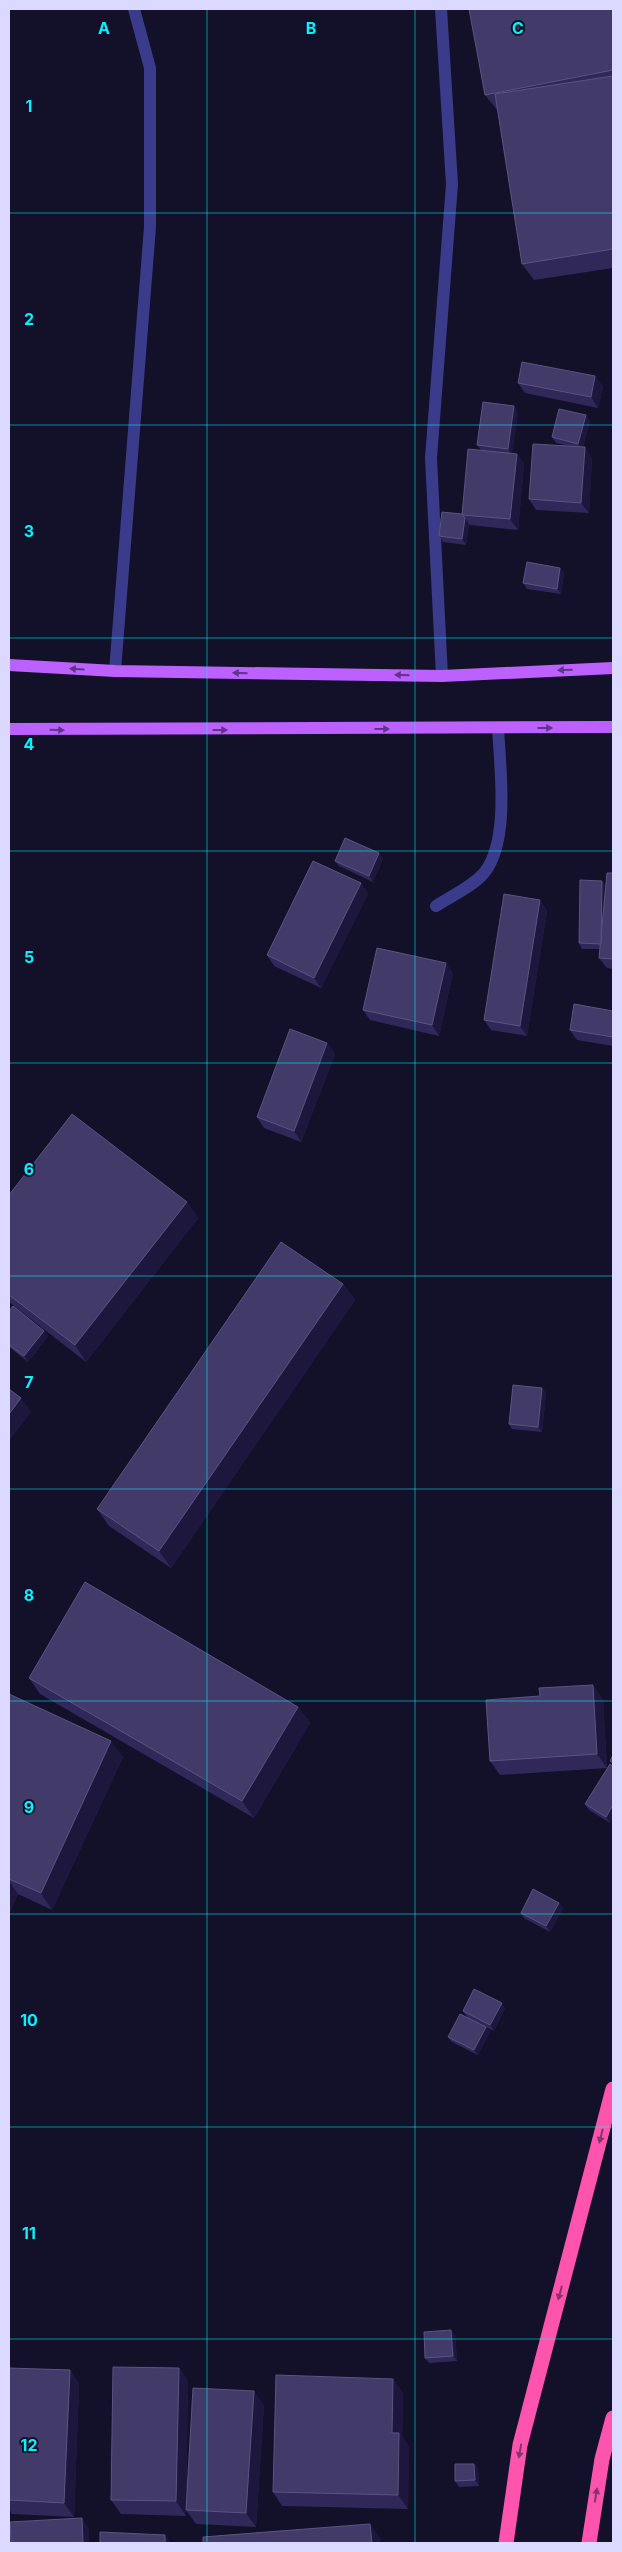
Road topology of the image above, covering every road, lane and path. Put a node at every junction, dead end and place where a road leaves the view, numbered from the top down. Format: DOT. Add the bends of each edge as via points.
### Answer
graph roads {
  1 [pos="134,9"];
  2 [pos="441,9"];
  3 [pos="9,665"];
  4 [pos="613,668"];
  5 [pos="115,671"];
  6 [pos="442,676"];
  7 [pos="613,727"];
  8 [pos="498,728"];
  9 [pos="9,729"];
  10 [pos="436,906"];
  11 [pos="613,2089"];
  12 [pos="613,2418"];
  13 [pos="506,2543"];
  14 [pos="589,2543"];
  1 -- 5 [label="street" via="150,68 150,227"];
  2 -- 6 [label="street" via="452,184 431,458"];
  5 -- 3 [label="main road, one-way"];
  4 -- 6 [label="main road, one-way"];
  6 -- 5 [label="main road, one-way"];
  8 -- 7 [label="main road, one-way"];
  9 -- 8 [label="main road, one-way"];
  8 -- 10 [label="street" via="502,803 496,850 484,873"];
  11 -- 13 [label="highway, one-way" via="520,2445"];
  14 -- 12 [label="highway, one-way" via="602,2459"];
}
